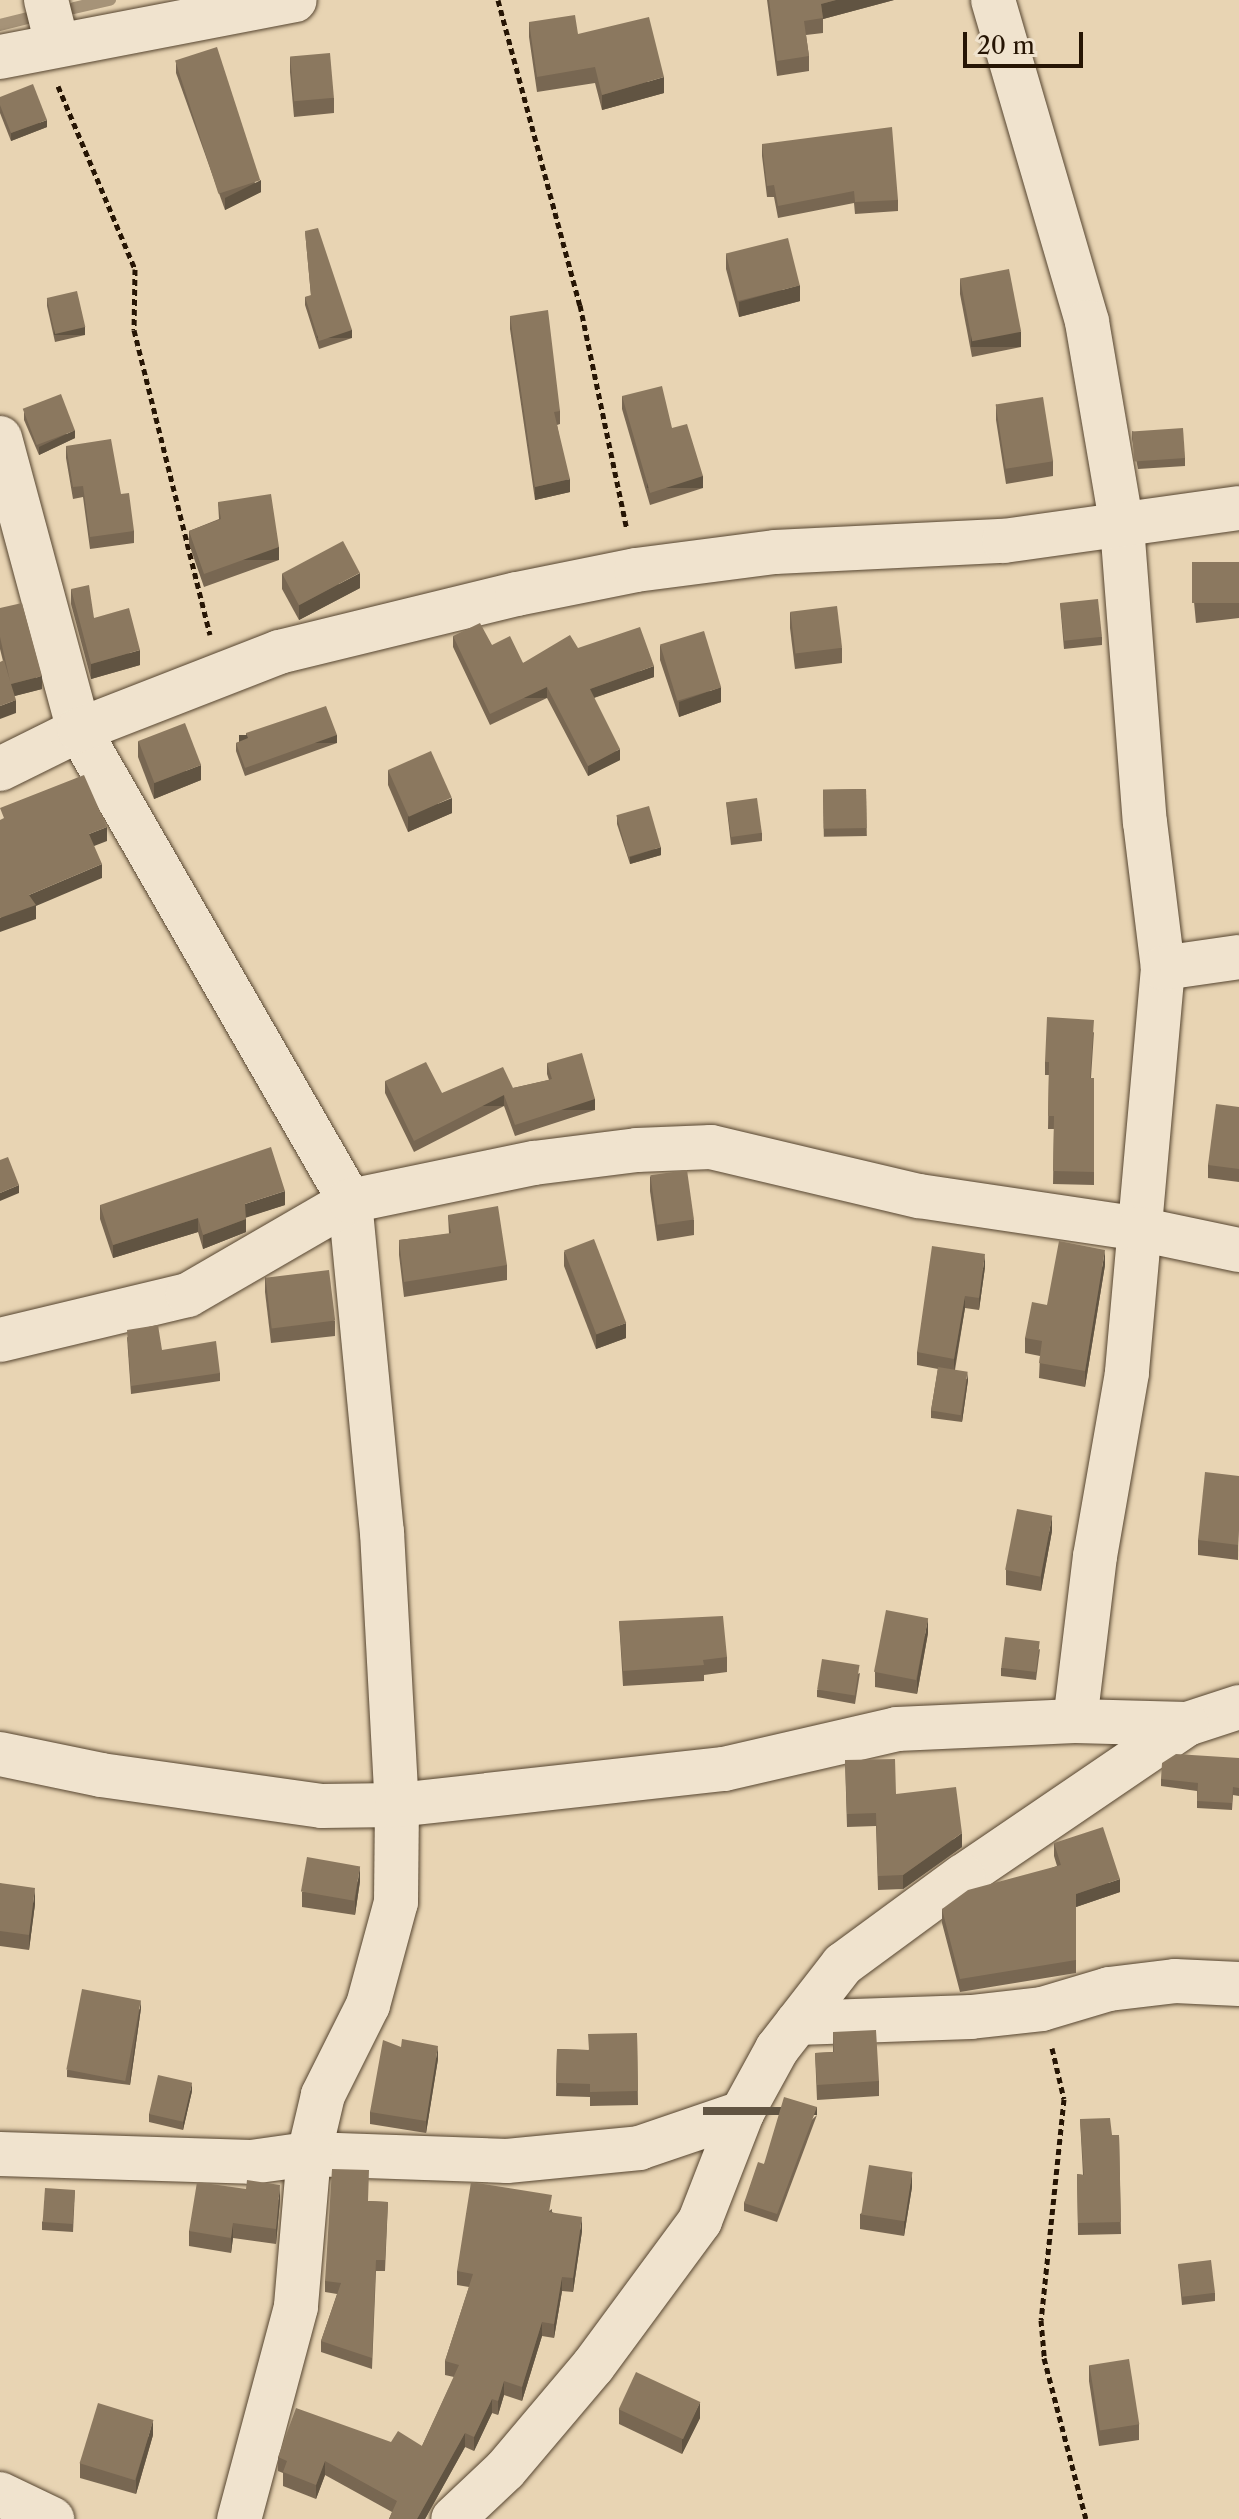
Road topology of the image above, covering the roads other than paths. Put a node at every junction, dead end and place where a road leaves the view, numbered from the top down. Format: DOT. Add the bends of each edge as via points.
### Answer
graph roads {
  1 [pos="46,0"];
  2 [pos="295,0"];
  3 [pos="993,0"];
  4 [pos="33,50"];
  5 [pos="0,438"];
  6 [pos="1239,508"];
  7 [pos="1122,526"];
  8 [pos="79,730"];
  9 [pos="0,769"];
  10 [pos="1239,957"];
  11 [pos="1163,968"];
  12 [pos="350,1201"];
  13 [pos="1139,1229"];
  14 [pos="1239,1250"];
  15 [pos="0,1340"];
  16 [pos="1235,1710"];
  17 [pos="1075,1721"];
  18 [pos="1187,1724"];
  19 [pos="0,1754"];
  20 [pos="397,1805"];
  21 [pos="1239,1984"];
  22 [pos="797,2023"];
  23 [pos="742,2113"];
  24 [pos="0,2154"];
  25 [pos="309,2154"];
  26 [pos="0,2494"];
  27 [pos="52,2519"];
  28 [pos="239,2519"];
  29 [pos="453,2519"];
  1 -- 4 [label="street"];
  2 -- 4 [label="street"];
  3 -- 7 [label="street" via="1080,297"];
  5 -- 8 [label="street"];
  6 -- 7 [label="street"];
  7 -- 8 [label="street" via="1004,541 775,552 636,570 279,652"];
  7 -- 11 [label="street" via="1145,822"];
  8 -- 9 [label="street"];
  8 -- 12 [label="street"];
  10 -- 11 [label="street"];
  11 -- 13 [label="street"];
  12 -- 13 [label="street" via="534,1163 711,1147 919,1196"];
  12 -- 15 [label="street" via="188,1295"];
  12 -- 20 [label="street" via="382,1532"];
  13 -- 14 [label="street"];
  13 -- 17 [label="street" via="1127,1373 1095,1556"];
  16 -- 18 [label="street"];
  17 -- 18 [label="street"];
  17 -- 20 [label="street" via="897,1729 724,1769"];
  18 -- 22 [label="street" via="843,1964"];
  19 -- 20 [label="street" via="101,1775 322,1806"];
  20 -- 25 [label="street" via="396,1902 368,2005 323,2095"];
  21 -- 22 [label="street" via="1175,1981 1109,1989 1042,2009 971,2017"];
  22 -- 23 [label="street"];
  23 -- 25 [label="street" via="639,2148 507,2161"];
  23 -- 29 [label="street" via="700,2221 593,2366 505,2470"];
  24 -- 25 [label="street" via="251,2162"];
  25 -- 28 [label="street" via="296,2307"];
  26 -- 27 [label="street"];
}
